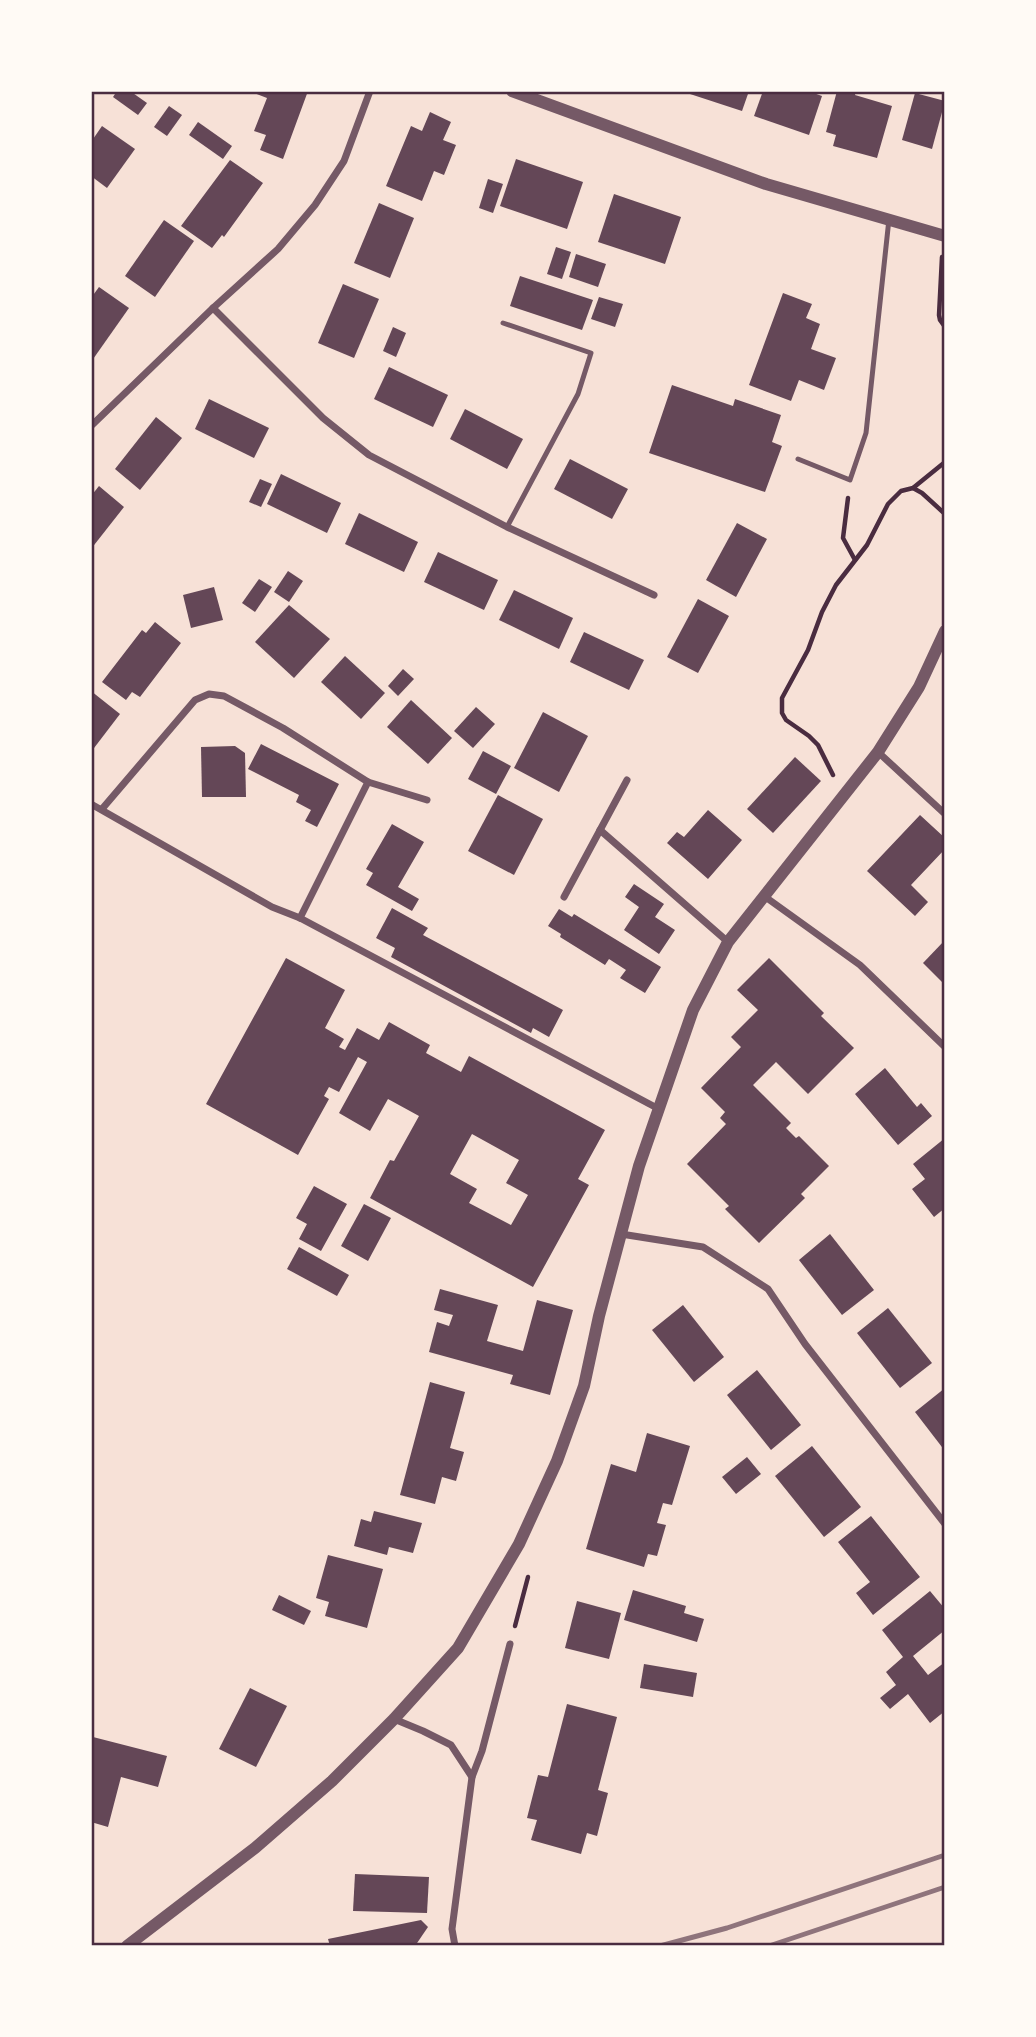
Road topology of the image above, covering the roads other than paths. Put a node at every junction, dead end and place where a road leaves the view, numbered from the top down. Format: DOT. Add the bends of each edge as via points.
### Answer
graph roads {
  1 [pos="370,91"];
  2 [pos="512,91"];
  3 [pos="889,219"];
  4 [pos="944,235"];
  5 [pos="213,308"];
  6 [pos="503,323"];
  7 [pos="91,426"];
  8 [pos="798,459"];
  9 [pos="507,527"];
  10 [pos="654,595"];
  11 [pos="945,631"];
  12 [pos="878,752"];
  13 [pos="627,780"];
  14 [pos="368,782"];
  15 [pos="427,800"];
  16 [pos="91,804"];
  17 [pos="102,809"];
  18 [pos="945,814"];
  19 [pos="600,830"];
  20 [pos="764,896"];
  21 [pos="564,897"];
  22 [pos="300,918"];
  23 [pos="727,942"];
  24 [pos="945,1047"];
  25 [pos="657,1108"];
  26 [pos="621,1234"];
  27 [pos="945,1524"];
  28 [pos="510,1644"];
  29 [pos="394,1719"];
  30 [pos="472,1777"];
  31 [pos="127,1946"];
  32 [pos="455,1946"];
  1 -- 5 [label="street" via="344,161 315,205 278,249"];
  2 -- 3 [label="street" via="766,184"];
  3 -- 4 [label="street"];
  3 -- 8 [label="lane" via="866,433 850,480"];
  5 -- 7 [label="street"];
  5 -- 9 [label="street" via="323,418 369,455"];
  6 -- 9 [label="lane" via="591,353 578,394"];
  9 -- 10 [label="street"];
  11 -- 12 [label="street" via="919,687"];
  12 -- 18 [label="street"];
  12 -- 20 [label="street"];
  13 -- 19 [label="street"];
  14 -- 15 [label="street"];
  14 -- 17 [label="street" via="283,728 224,696 209,694 195,701"];
  14 -- 22 [label="street"];
  16 -- 17 [label="street"];
  17 -- 22 [label="street" via="272,907"];
  19 -- 21 [label="street"];
  19 -- 23 [label="street"];
  20 -- 23 [label="street"];
  20 -- 24 [label="street" via="859,965"];
  22 -- 25 [label="street"];
  23 -- 25 [label="street" via="693,1010"];
  25 -- 26 [label="street"];
  26 -- 27 [label="street" via="703,1247 768,1289 805,1344"];
  26 -- 29 [label="street" via="583,1386 557,1461 519,1544 458,1648"];
  28 -- 30 [label="street"];
  29 -- 30 [label="street" via="451,1745"];
  29 -- 31 [label="street" via="255,1848"];
  30 -- 32 [label="street" via="453,1929"];
}
